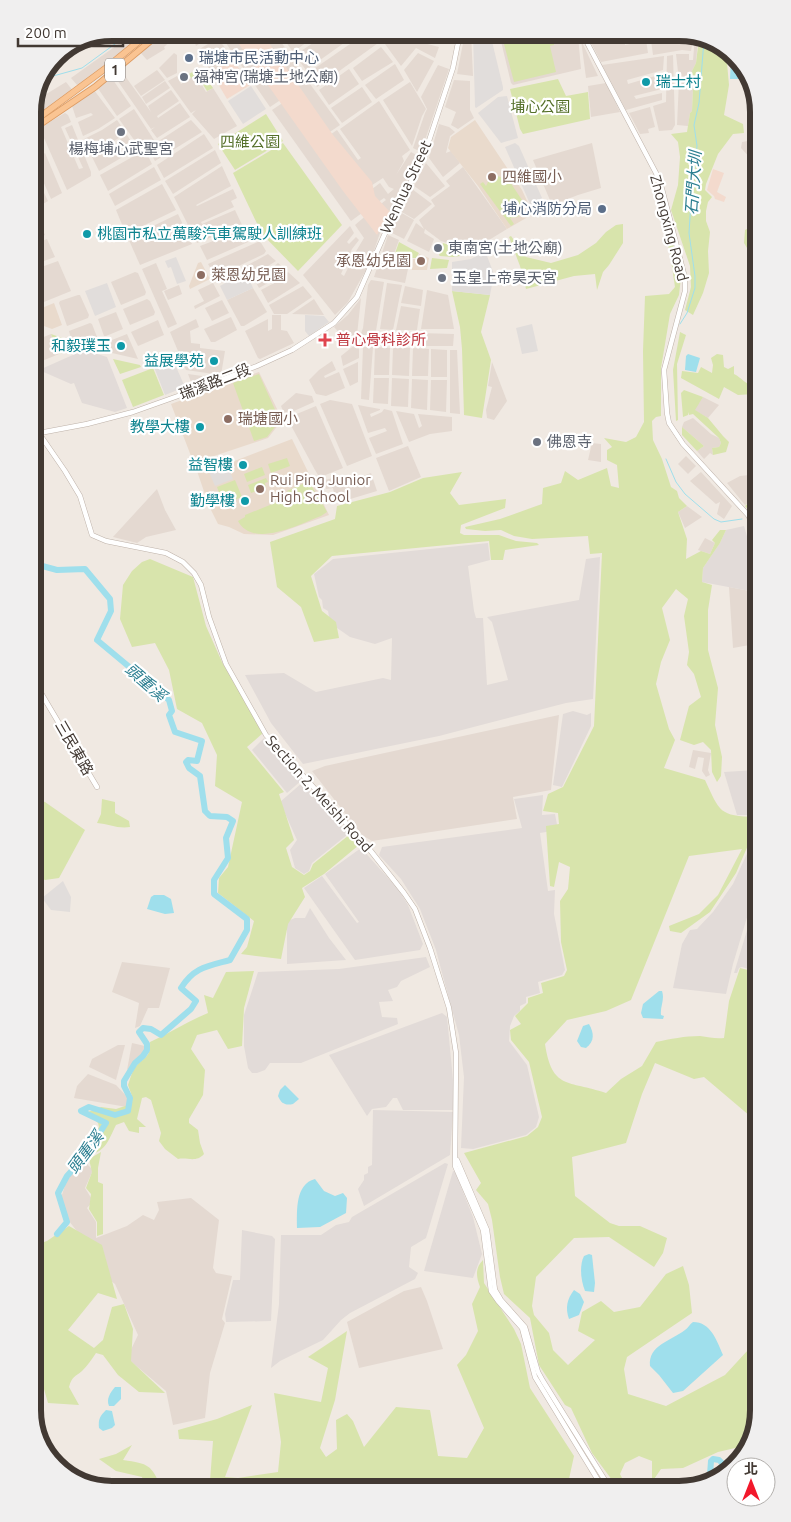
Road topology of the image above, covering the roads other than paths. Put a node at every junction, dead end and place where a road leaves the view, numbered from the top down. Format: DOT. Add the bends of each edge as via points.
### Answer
graph roads {
  1 [pos="138,41"];
  2 [pos="149,41"];
  3 [pos="458,41"];
  4 [pos="586,41"];
  5 [pos="41,116"];
  6 [pos="41,124"];
  7 [pos="363,282"];
  8 [pos="41,433"];
  9 [pos="41,439"];
  10 [pos="750,519"];
  11 [pos="41,693"];
  12 [pos="97,787"];
  13 [pos="456,1157"];
  14 [pos="600,1481"];
  15 [pos="606,1481"];
  1 -- 5 [label="main road, 1"];
  2 -- 6 [label="main road, 1" via="100,83"];
  3 -- 7 [label="street, Wenhua Street" via="453,68 424,156"];
  4 -- 10 [label="street, Zhongxing Road" via="656,173 685,278 685,290 664,370 669,423 683,444"];
  7 -- 8 [label="street, 瑞溪路二段" via="357,297 334,323 292,350 133,412"];
  9 -- 13 [label="street, Section 2, Meishi Road" via="73,482 92,535 106,541 166,553 183,562 194,573 202,585 209,617 226,664 266,735 366,845 415,909 449,1008 456,1053"];
  11 -- 12 [label="street, 三民東路"];
  13 -- 14 [label="street" via="455,1166 484,1230 491,1291 522,1328 535,1376"];
  13 -- 15 [label="street" via="487,1230 496,1290 525,1327 538,1372"];
}
